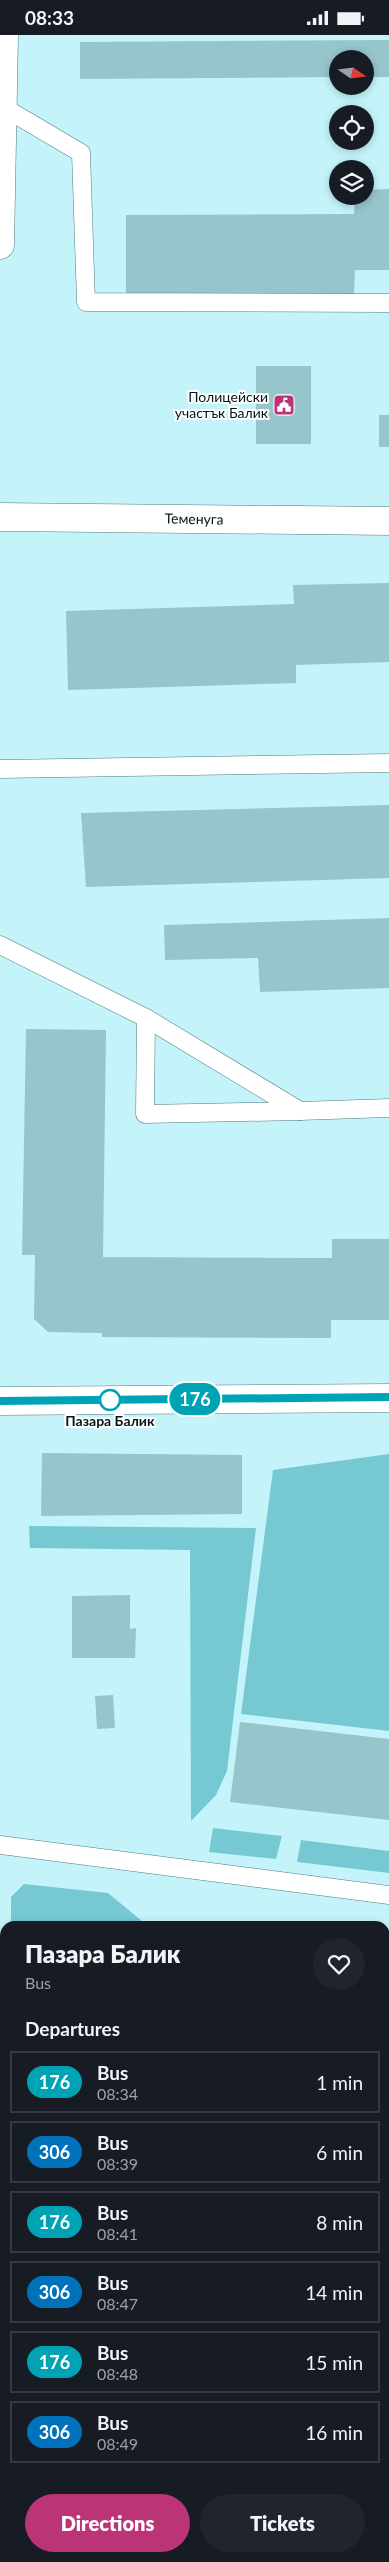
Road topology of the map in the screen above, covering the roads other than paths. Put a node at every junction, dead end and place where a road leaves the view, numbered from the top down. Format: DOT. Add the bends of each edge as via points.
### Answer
graph roads {
  1 [pos="4,35"];
  2 [pos="2,107"];
  3 [pos="0,245"];
  4 [pos="389,303"];
  5 [pos="0,517"];
  6 [pos="389,521"];
  7 [pos="389,763"];
  8 [pos="0,769"];
  9 [pos="0,945"];
  10 [pos="146,1018"];
  11 [pos="389,1108"];
  12 [pos="300,1111"];
  13 [pos="389,1397"];
  14 [pos="0,1401"];
  15 [pos="0,1845"];
  16 [pos="389,1895"];
  1 -- 2 [label="street"];
  2 -- 3 [label="street"];
  2 -- 4 [label="lane" via="81,153 86,302"];
  5 -- 6 [label="street, Теменуга"];
  7 -- 8 [label="lane"];
  9 -- 10 [label="lane"];
  10 -- 12 [label="lane"];
  10 -- 12 [label="lane" via="145,1114"];
  11 -- 12 [label="lane"];
  13 -- 14 [label="street"];
  15 -- 16 [label="lane"];
}
